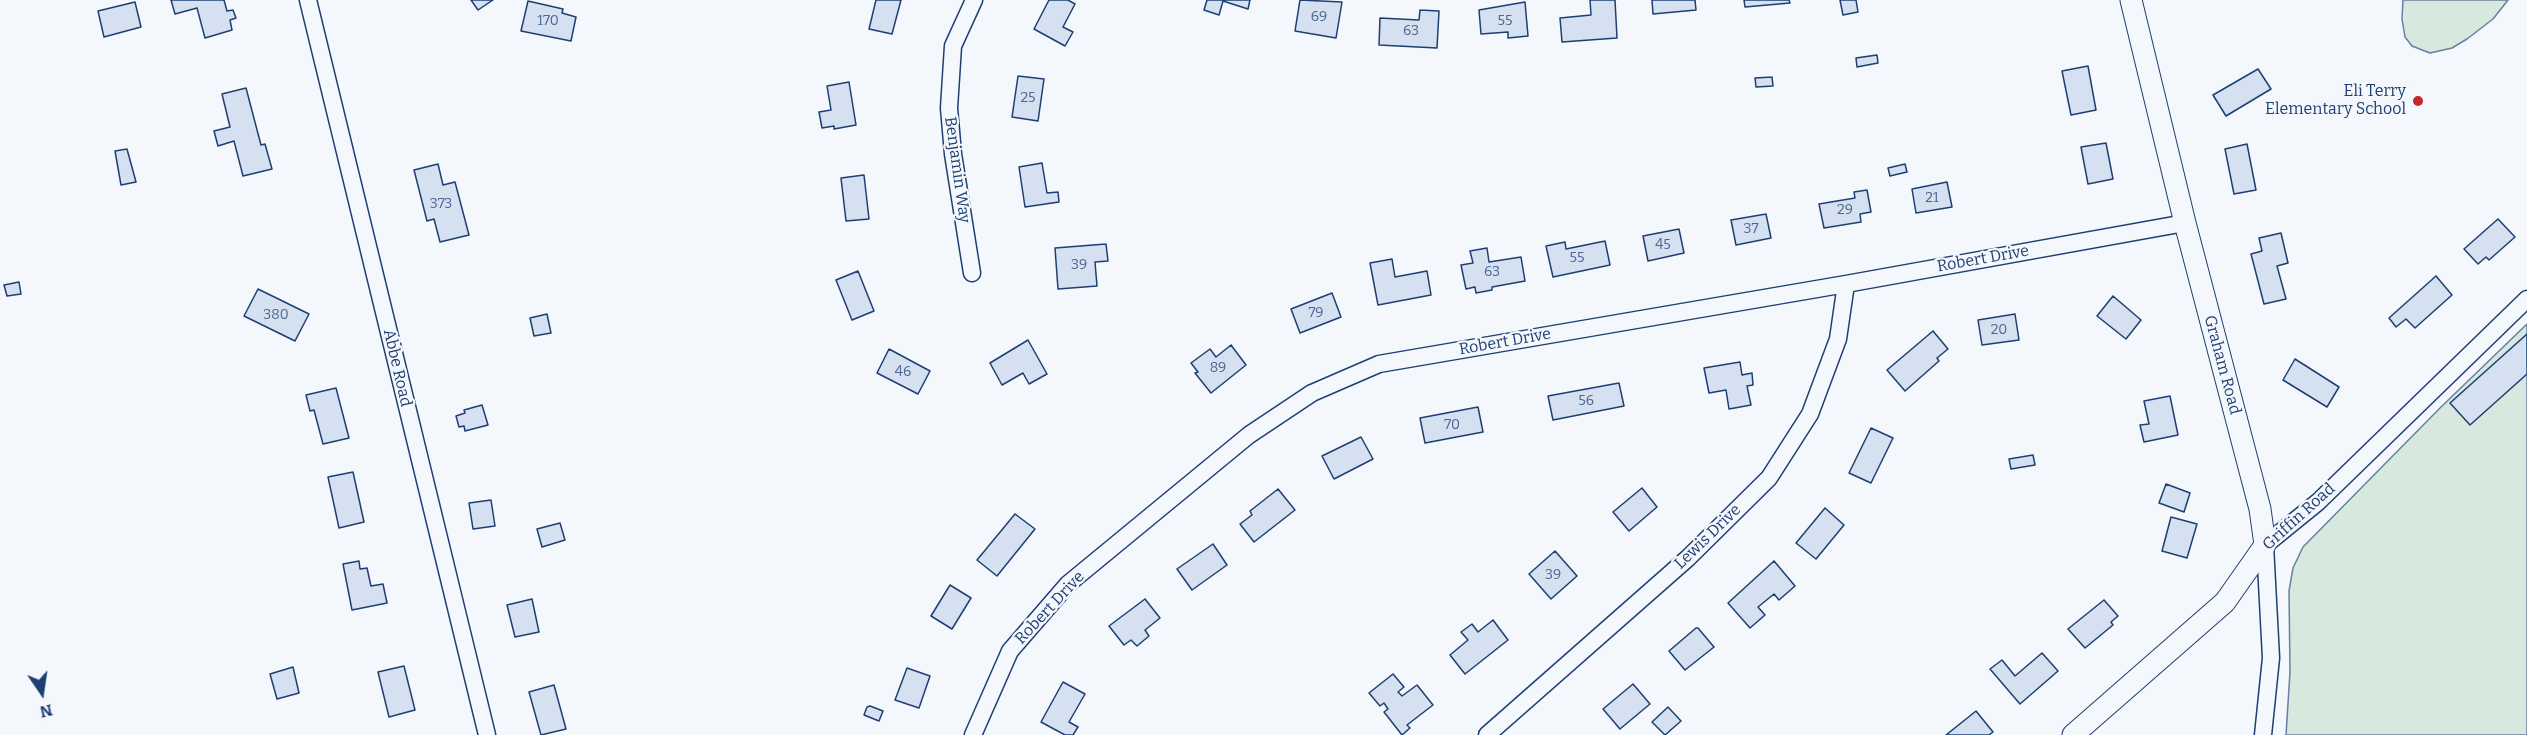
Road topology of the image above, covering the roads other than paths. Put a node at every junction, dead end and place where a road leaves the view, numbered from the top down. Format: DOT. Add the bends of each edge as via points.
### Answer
graph roads {
  1 [pos="308,0"];
  2 [pos="974,0"];
  3 [pos="2131,0"];
  4 [pos="2185,223"];
  5 [pos="972,273"];
  6 [pos="1846,284"];
  7 [pos="2527,299"];
  8 [pos="2265,545"];
  9 [pos="487,735"];
  10 [pos="973,735"];
  11 [pos="1487,735"];
  12 [pos="2073,735"];
  13 [pos="2264,735"];
  1 -- 9 [label="street, Abbe Road"];
  2 -- 5 [label="street, Benjamin Way" via="953,46 949,108"];
  3 -- 4 [label="street, Graham Road"];
  4 -- 6 [label="street, Robert Drive"];
  4 -- 8 [label="street, Graham Road" via="2260,509"];
  6 -- 10 [label="street, Robert Drive" via="1379,364 1312,393 1249,435 1068,584 1010,651"];
  6 -- 11 [label="street, Lewis Drive" via="1838,339 1810,414 1769,478 1688,558"];
  7 -- 8 [label="street, Griffin Road" via="2318,502"];
  8 -- 12 [label="street, Griffin Road" via="2225,602"];
  8 -- 13 [label="street, Graham Road" via="2271,658"];
}
